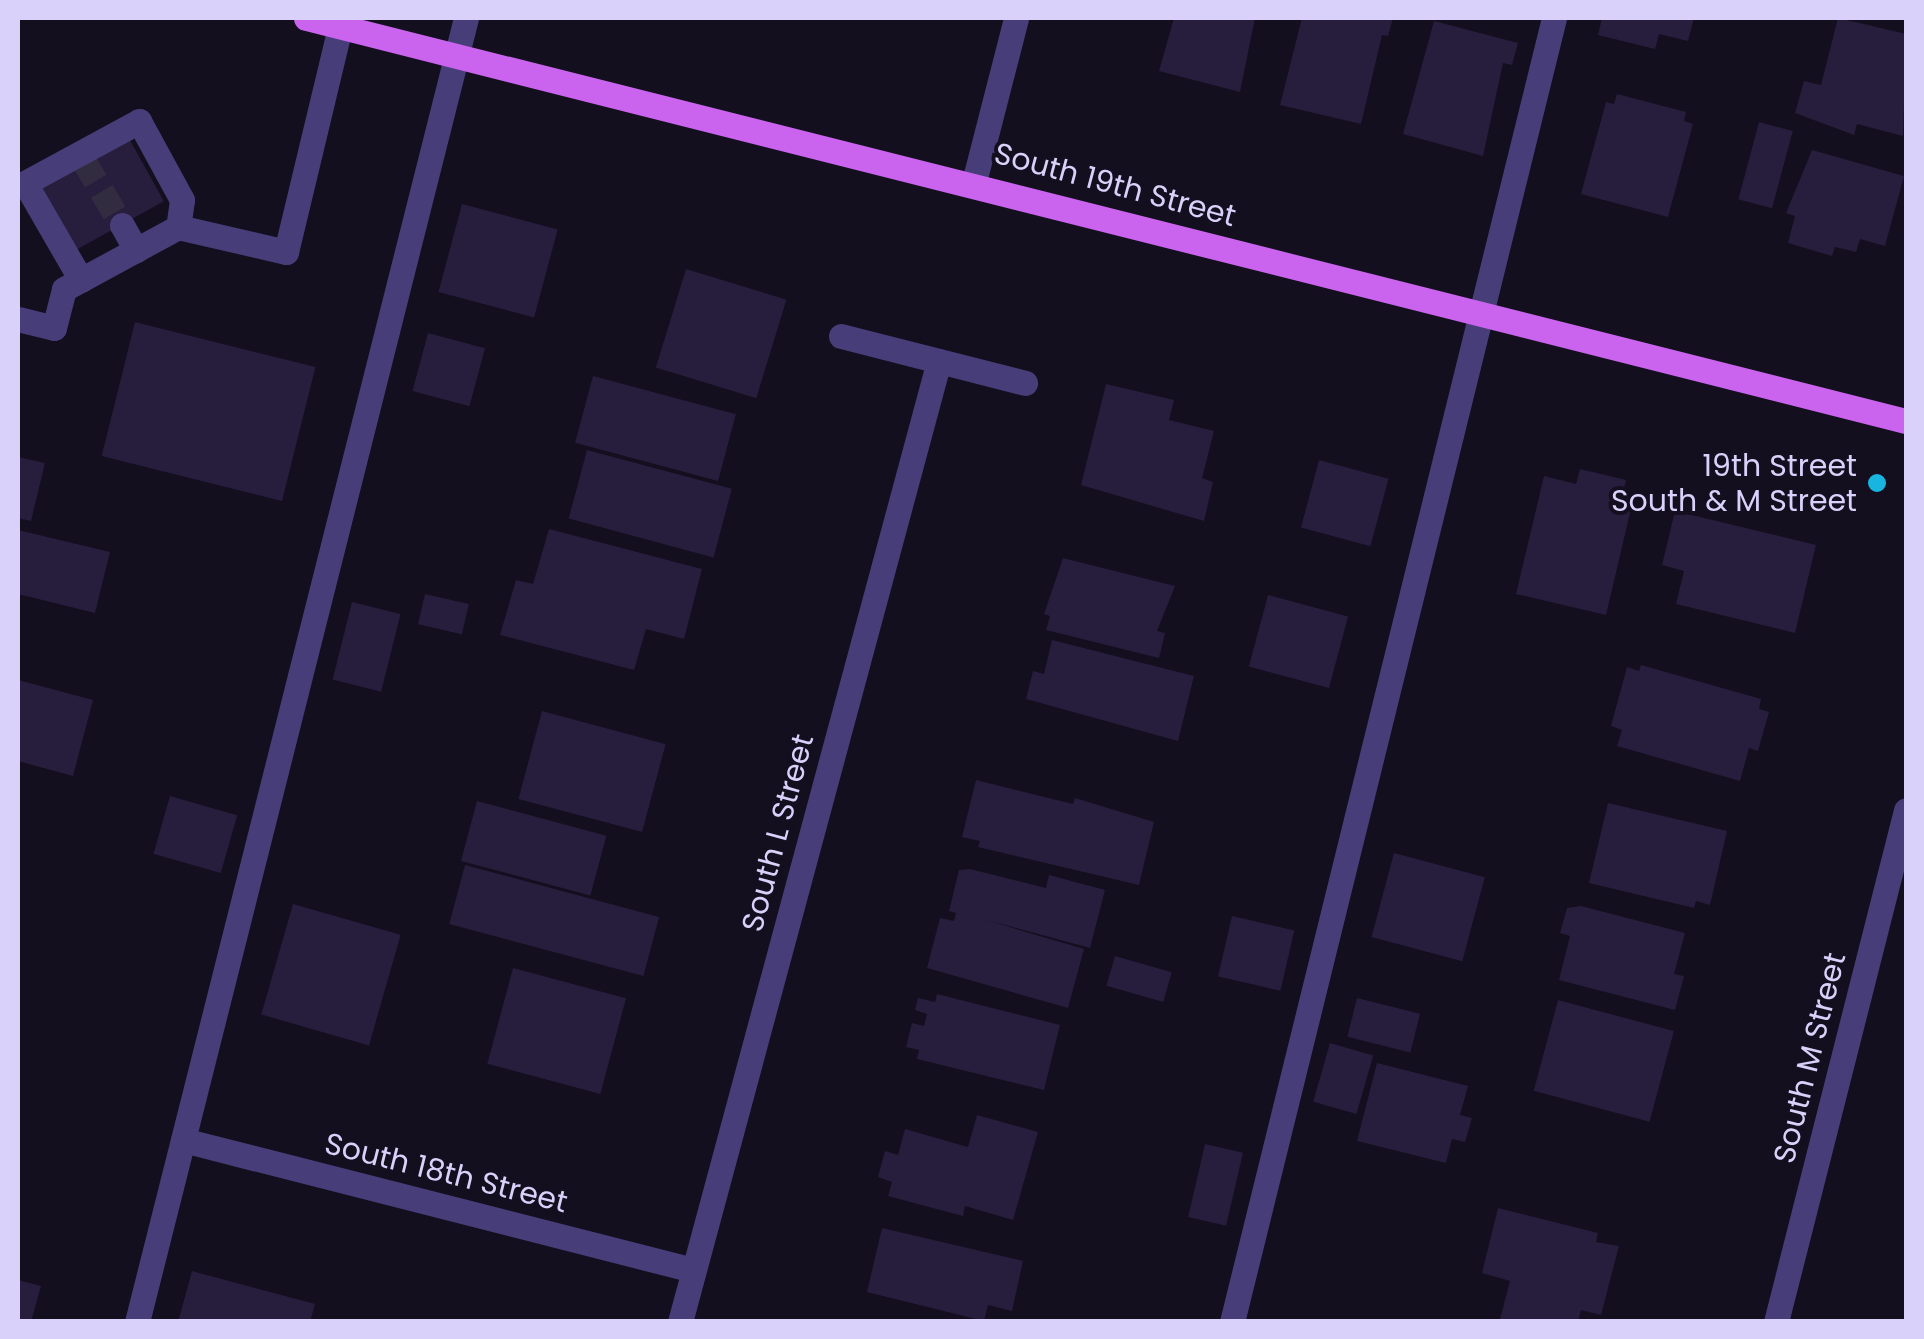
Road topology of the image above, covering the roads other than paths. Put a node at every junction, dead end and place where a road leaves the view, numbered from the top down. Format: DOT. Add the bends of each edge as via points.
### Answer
graph roads {
  1 [pos="306,18"];
  2 [pos="466,18"];
  3 [pos="1016,18"];
  4 [pos="1554,18"];
  5 [pos="341,22"];
  6 [pos="457,55"];
  7 [pos="974,182"];
  8 [pos="122,225"];
  9 [pos="178,227"];
  10 [pos="136,250"];
  11 [pos="82,280"];
  12 [pos="1480,313"];
  13 [pos="18,319"];
  14 [pos="841,336"];
  15 [pos="939,361"];
  16 [pos="1025,383"];
  17 [pos="1906,421"];
  18 [pos="1906,810"];
  19 [pos="183,1140"];
  20 [pos="693,1270"];
  21 [pos="137,1322"];
  22 [pos="680,1322"];
  23 [pos="1232,1322"];
  24 [pos="1776,1322"];
  1 -- 5 [label="main road, South 19th Street"];
  2 -- 6 [label="street"];
  3 -- 7 [label="street"];
  4 -- 12 [label="street"];
  5 -- 6 [label="main road, South 19th Street"];
  5 -- 9 [label="street" via="286,252"];
  6 -- 7 [label="main road, South 19th Street"];
  6 -- 19 [label="street"];
  7 -- 12 [label="main road, South 19th Street"];
  8 -- 10 [label="street"];
  9 -- 10 [label="street"];
  9 -- 11 [label="street" via="182,200 138,122 25,183"];
  10 -- 11 [label="street"];
  11 -- 13 [label="street" via="64,289 54,328"];
  12 -- 17 [label="main road, South 19th Street"];
  12 -- 23 [label="street"];
  14 -- 15 [label="street"];
  15 -- 16 [label="street"];
  15 -- 20 [label="street, South L Street"];
  18 -- 24 [label="street, South M Street"];
  19 -- 20 [label="street, South 18th Street"];
  19 -- 21 [label="street"];
  20 -- 22 [label="street, South L Street"];
}
